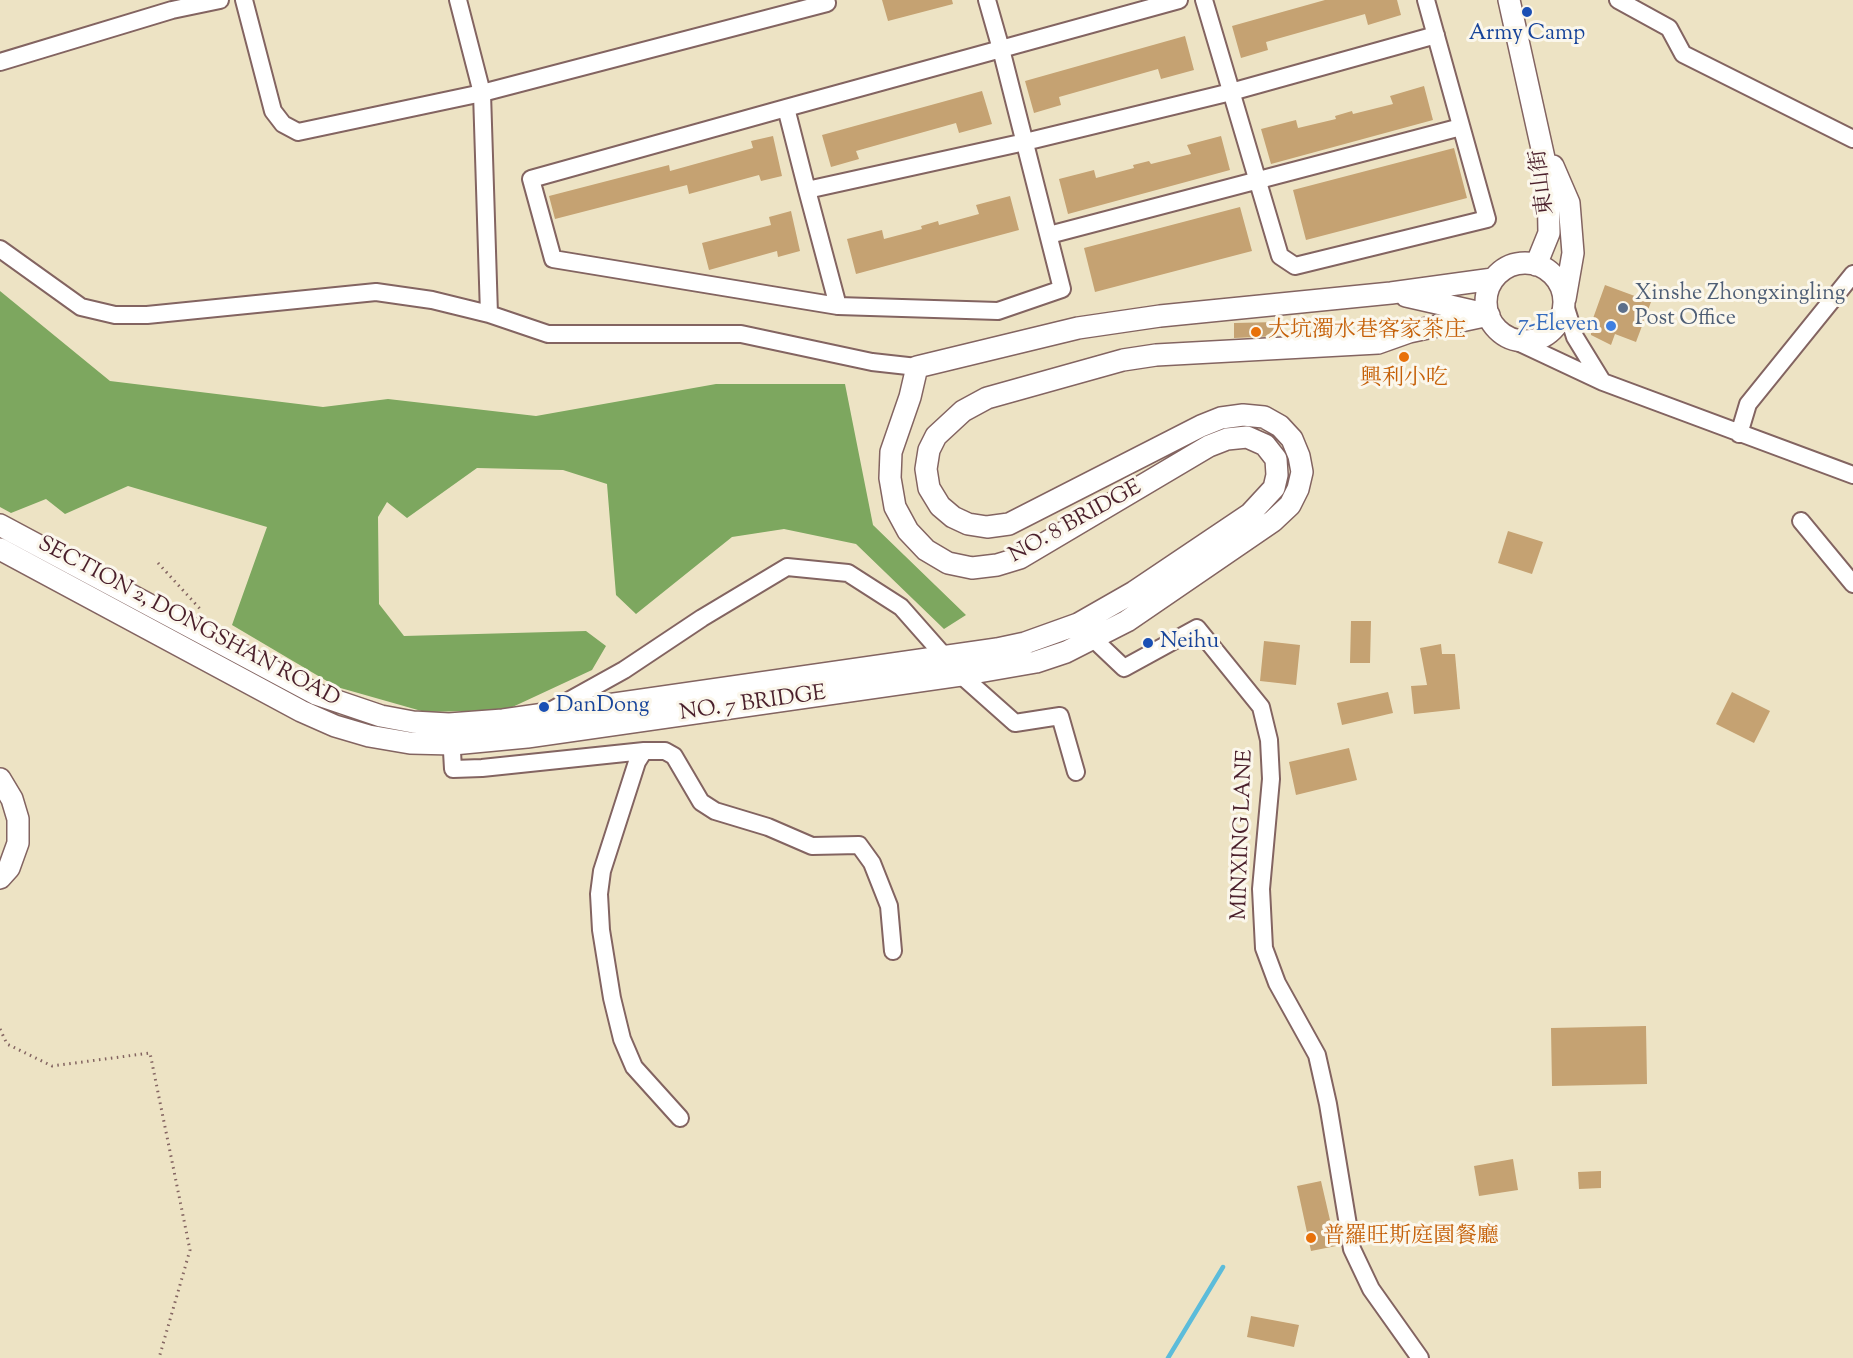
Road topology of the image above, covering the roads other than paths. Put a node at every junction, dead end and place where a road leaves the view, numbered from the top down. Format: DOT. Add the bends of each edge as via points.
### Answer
graph roads {
  1 [pos="220,0"];
  2 [pos="244,0"];
  3 [pos="459,0"];
  4 [pos="826,0"];
  5 [pos="987,0"];
  6 [pos="1179,0"];
  7 [pos="1204,0"];
  8 [pos="1426,0"];
  9 [pos="1509,0"];
  10 [pos="1618,0"];
  11 [pos="1436,35"];
  12 [pos="1001,49"];
  13 [pos="0,62"];
  14 [pos="1231,92"];
  15 [pos="482,93"];
  16 [pos="786,108"];
  17 [pos="1461,128"];
  18 [pos="1538,132"];
  19 [pos="1853,139"];
  20 [pos="1025,142"];
  21 [pos="1258,181"];
  22 [pos="807,190"];
  23 [pos="1049,235"];
  24 [pos="0,249"];
  25 [pos="1536,265"];
  26 [pos="1853,274"];
  27 [pos="1493,279"];
  28 [pos="1391,293"];
  29 [pos="1564,302"];
  30 [pos="838,306"];
  31 [pos="489,314"];
  32 [pos="1489,315"];
  33 [pos="1505,336"];
  34 [pos="916,367"];
  35 [pos="1603,382"];
  36 [pos="1739,434"];
  37 [pos="1853,475"];
  38 [pos="1801,521"];
  39 [pos="0,525"];
  40 [pos="0,549"];
  41 [pos="1853,584"];
  42 [pos="1078,624"];
  43 [pos="1093,640"];
  44 [pos="943,657"];
  45 [pos="961,675"];
  46 [pos="544,714"];
  47 [pos="593,718"];
  48 [pos="451,734"];
  49 [pos="644,751"];
  50 [pos="1076,772"];
  51 [pos="0,779"];
  52 [pos="0,878"];
  53 [pos="893,951"];
  54 [pos="680,1118"];
  55 [pos="1420,1358"];
  1 -- 13 [label="street" via="172,10"];
  2 -- 15 [label="street" via="273,111 283,124 298,132"];
  3 -- 15 [label="street"];
  4 -- 15 [label="street" via="827,3"];
  5 -- 12 [label="street"];
  6 -- 12 [label="street"];
  7 -- 14 [label="street"];
  8 -- 11 [label="street"];
  9 -- 18 [label="main road, 東山街"];
  10 -- 19 [label="street" via="1669,28 1683,54"];
  11 -- 14 [label="street"];
  11 -- 17 [label="street"];
  12 -- 16 [label="street"];
  12 -- 20 [label="street"];
  14 -- 20 [label="street"];
  14 -- 21 [label="street"];
  15 -- 31 [label="street"];
  16 -- 22 [label="street"];
  16 -- 30 [label="street" via="531,179 553,259"];
  17 -- 21 [label="street"];
  17 -- 21 [label="street" via="1487,219 1295,266 1280,256"];
  18 -- 25 [label="main road, 東山街" via="1548,176 1550,209 1549,233"];
  18 -- 29 [label="main road, 東山街" via="1569,203 1573,253"];
  20 -- 22 [label="street"];
  20 -- 23 [label="street"];
  21 -- 23 [label="street"];
  22 -- 30 [label="street"];
  23 -- 30 [label="street" via="1062,289 998,311"];
  24 -- 31 [label="street" via="81,307 115,315 376,292"];
  25 -- 27 [label="main road" via="1511,266"];
  25 -- 29 [label="main road" via="1557,279"];
  26 -- 36 [label="street" via="1748,404"];
  27 -- 28 [label="main road"];
  27 -- 32 [label="main road" via="1486,300"];
  28 -- 32 [label="main road"];
  28 -- 34 [label="main road" via="1078,328"];
  29 -- 33 [label="main road" via="1562,316 1545,336 1518,340"];
  29 -- 35 [label="street, 東山街" via="1575,337"];
  31 -- 34 [label="street" via="548,333 741,334 872,362"];
  32 -- 33 [label="main road"];
  32 -- 43 [label="main road" via="1409,332 1378,344 1123,360 987,398 948,422 929,450 929,488 940,506 953,517 987,527 1009,524 1033,514 1221,418 1264,417 1292,439 1302,472 1290,505 1255,536"];
  33 -- 35 [label="street"];
  34 -- 42 [label="main road, NO. 8 BRIDGE" via="891,452 890,478 895,507 908,531 926,550 948,563 972,568 997,565 1039,548 1227,439 1247,437 1265,445 1276,459 1274,488 1250,514 1134,592"];
  35 -- 36 [label="street"];
  36 -- 37 [label="street"];
  38 -- 41 [label="street"];
  39 -- 48 [label="main road, SECTION 2, DONGSHAN ROAD" via="316,694"];
  40 -- 48 [label="main road, SECTION 2, DONGSHAN ROAD" via="300,711 335,726 410,743"];
  42 -- 43 [label="street, MINXING LANE"];
  42 -- 44 [label="main road" via="1025,643"];
  43 -- 45 [label="main road" via="1036,662"];
  43 -- 55 [label="street, MINXING LANE" via="1124,668 1197,628 1261,707 1269,740 1271,780 1261,889 1264,948 1277,983 1317,1055 1329,1104 1352,1249 1371,1289"];
  44 -- 45 [label="street"];
  44 -- 46 [label="street" via="901,607 848,573 786,567 624,670"];
  44 -- 47 [label="main road, NO. 7 BRIDGE"];
  45 -- 47 [label="main road, NO. 7 BRIDGE"];
  45 -- 50 [label="street" via="1015,723 1060,716"];
  46 -- 47 [label="main road, SECTION 2, DONGSHAN ROAD"];
  46 -- 48 [label="main road, SECTION 2, DONGSHAN ROAD"];
  47 -- 48 [label="main road, SECTION 2, DONGSHAN ROAD"];
  48 -- 49 [label="street" via="453,769"];
  49 -- 53 [label="street" via="665,751 674,756 701,802 716,811 812,846 858,845 872,864 889,906"];
  49 -- 54 [label="street" via="602,871 601,930 622,1039 634,1067"];
  51 -- 52 [label="main road" via="12,799 18,843 9,868"];
}
